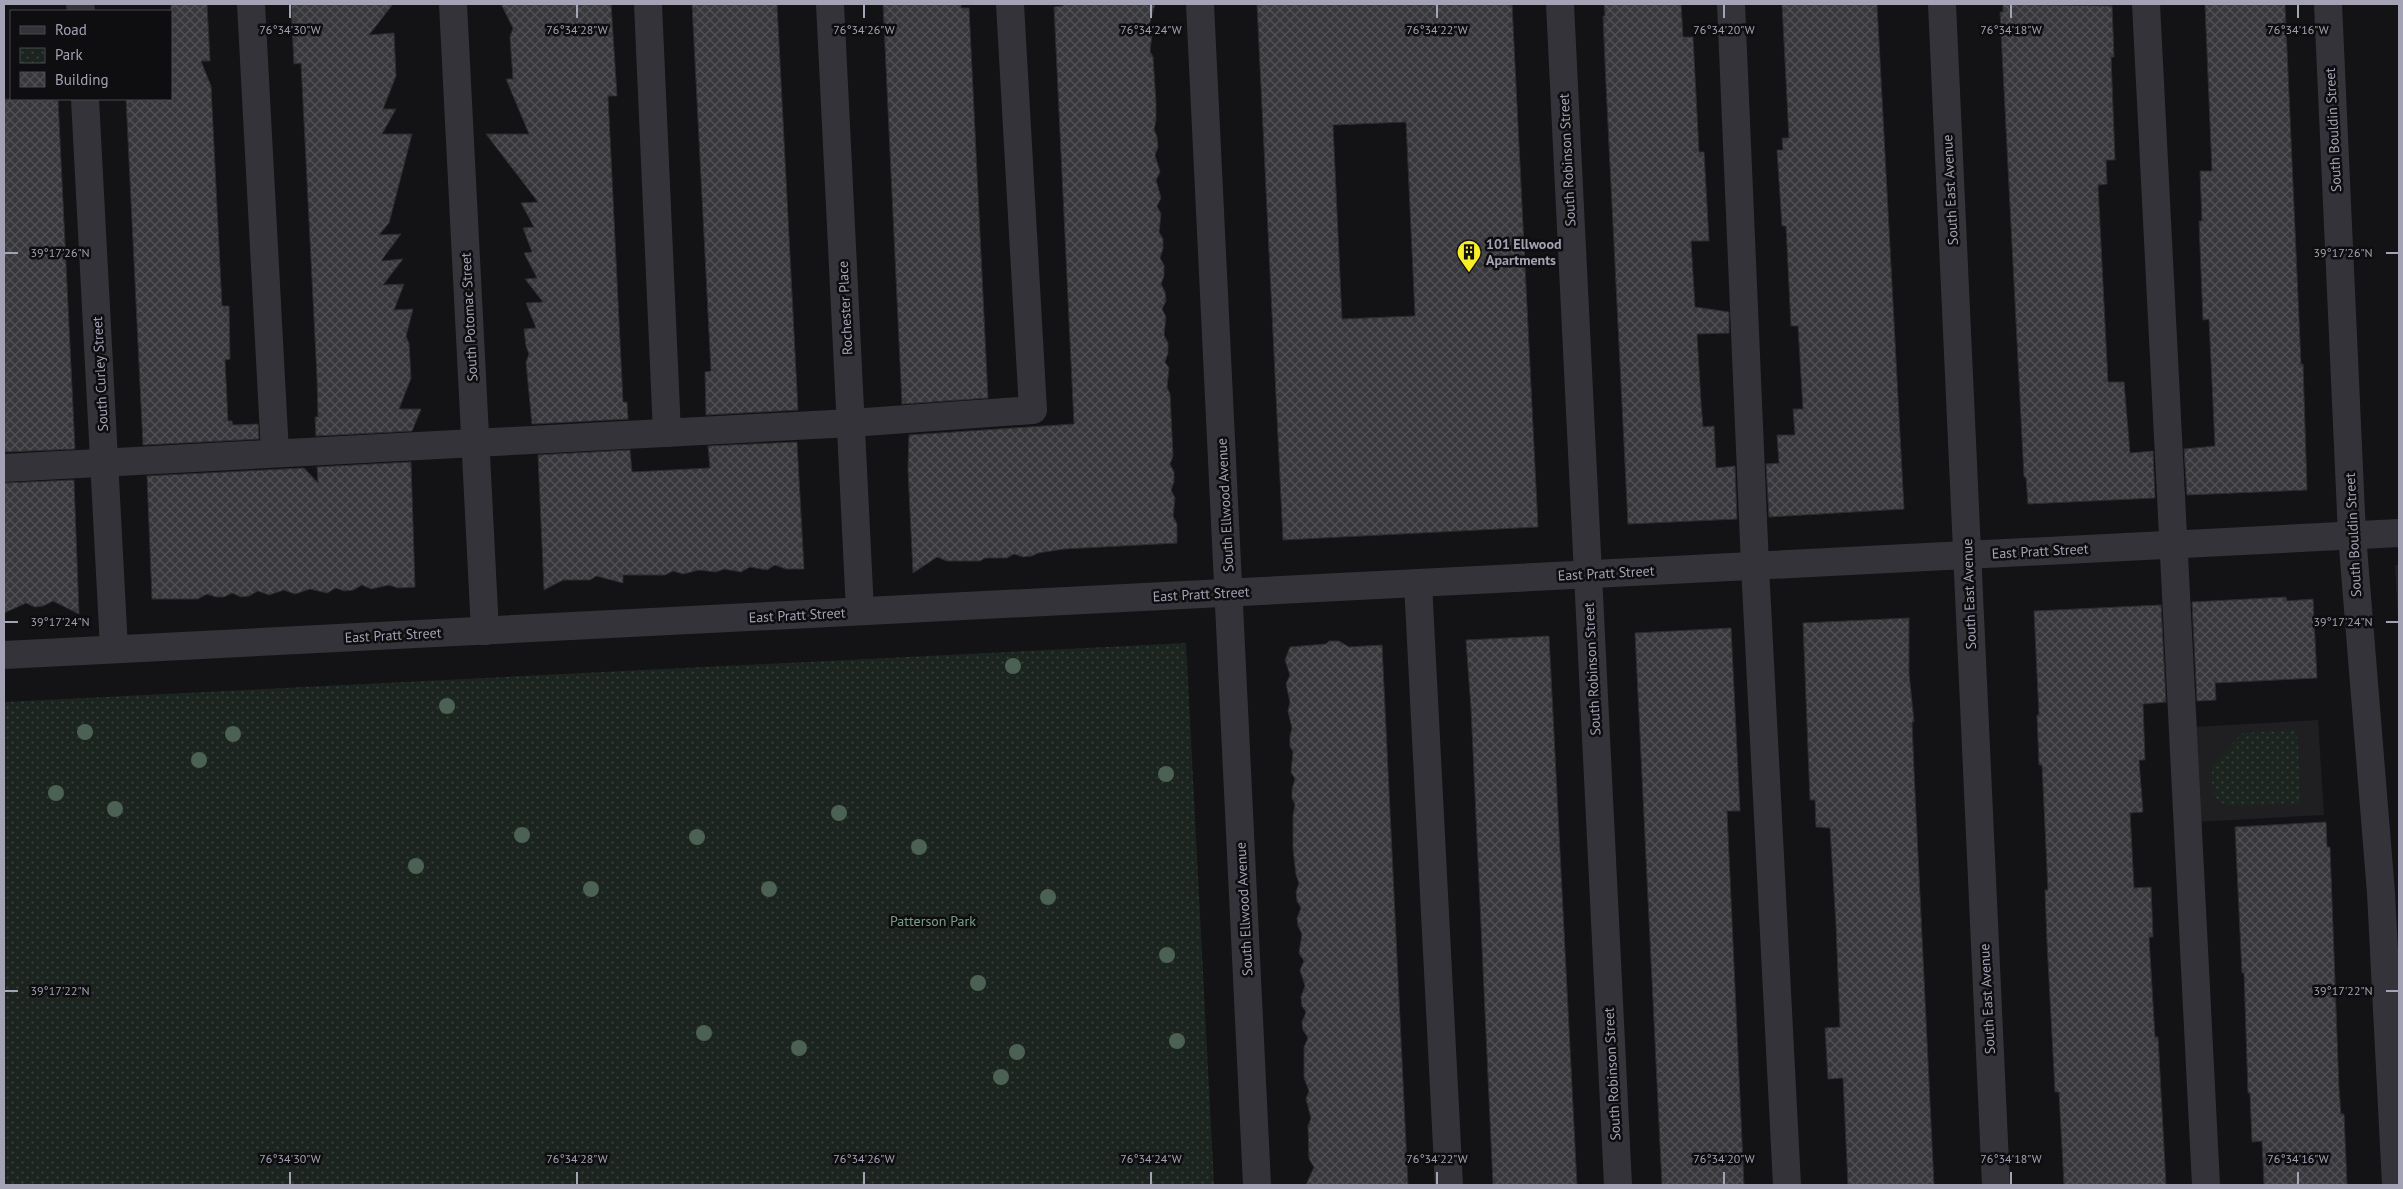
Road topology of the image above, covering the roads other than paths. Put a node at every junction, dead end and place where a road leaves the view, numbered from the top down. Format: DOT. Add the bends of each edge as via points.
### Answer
graph roads {
  1 [pos="252,4"];
  2 [pos="453,4"];
  3 [pos="648,4"];
  4 [pos="830,4"];
  5 [pos="1010,4"];
  6 [pos="1200,4"];
  7 [pos="1560,4"];
  8 [pos="1731,4"];
  9 [pos="1942,4"];
  10 [pos="2146,4"];
  11 [pos="2328,4"];
  12 [pos="85,100"];
  13 [pos="851,423"];
  14 [pos="667,433"];
  15 [pos="475,443"];
  16 [pos="275,453"];
  17 [pos="104,463"];
  18 [pos="4,468"];
  19 [pos="2399,533"];
  20 [pos="2352,535"];
  21 [pos="2173,544"];
  22 [pos="1967,554"];
  23 [pos="1755,566"];
  24 [pos="1588,574"];
  25 [pos="1418,583"];
  26 [pos="1230,592"];
  27 [pos="860,611"];
  28 [pos="485,631"];
  29 [pos="114,649"];
  30 [pos="4,655"];
  31 [pos="2390,893"];
  32 [pos="1256,1185"];
  33 [pos="1448,1185"];
  34 [pos="1618,1185"];
  35 [pos="1787,1185"];
  36 [pos="1996,1185"];
  37 [pos="2206,1185"];
  38 [pos="2396,1185"];
  1 -- 16 [label="street"];
  2 -- 15 [label="street, South Potomac Street"];
  3 -- 14 [label="street"];
  4 -- 13 [label="street, Rochester Place"];
  5 -- 13 [label="street" via="1032,410"];
  6 -- 26 [label="street, South Ellwood Avenue"];
  7 -- 24 [label="street, South Robinson Street"];
  8 -- 23 [label="street"];
  9 -- 22 [label="street, South East Avenue"];
  10 -- 21 [label="street"];
  11 -- 20 [label="street, South Bouldin Street"];
  12 -- 17 [label="street, South Curley Street"];
  13 -- 14 [label="street"];
  13 -- 27 [label="street, Rochester Place"];
  14 -- 15 [label="street"];
  15 -- 16 [label="street"];
  15 -- 28 [label="street, South Potomac Street"];
  16 -- 17 [label="street"];
  17 -- 18 [label="street"];
  17 -- 29 [label="street, South Curley Street"];
  19 -- 20 [label="street, East Pratt Street"];
  20 -- 21 [label="street, East Pratt Street"];
  20 -- 31 [label="street, South Bouldin Street"];
  21 -- 22 [label="street, East Pratt Street"];
  21 -- 37 [label="street"];
  22 -- 23 [label="street, East Pratt Street"];
  22 -- 36 [label="street, South East Avenue"];
  23 -- 24 [label="street, East Pratt Street"];
  23 -- 35 [label="street"];
  24 -- 25 [label="street, East Pratt Street"];
  24 -- 34 [label="street, South Robinson Street"];
  25 -- 26 [label="street, East Pratt Street"];
  25 -- 33 [label="street"];
  26 -- 27 [label="street, East Pratt Street"];
  26 -- 32 [label="street, South Ellwood Avenue"];
  27 -- 28 [label="street, East Pratt Street"];
  28 -- 29 [label="street, East Pratt Street"];
  29 -- 30 [label="street, East Pratt Street"];
  31 -- 38 [label="street, South Bouldin Street"];
}
